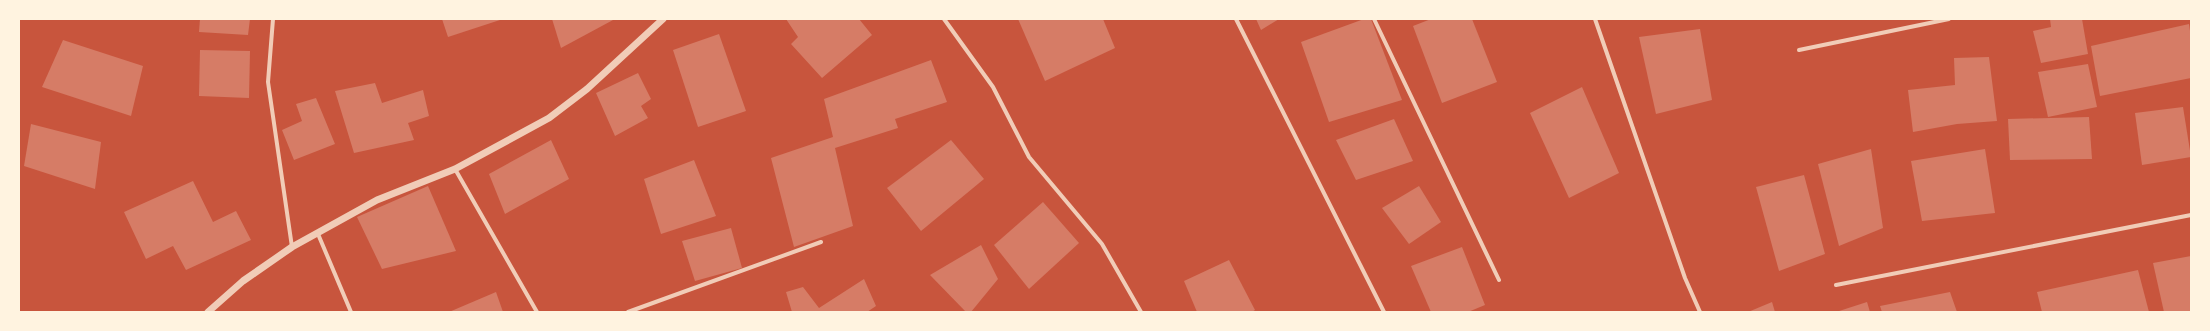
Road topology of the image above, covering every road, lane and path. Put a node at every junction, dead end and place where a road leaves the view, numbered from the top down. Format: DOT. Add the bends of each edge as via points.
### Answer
graph roads {
  1 [pos="273,19"];
  2 [pos="944,19"];
  3 [pos="1236,19"];
  4 [pos="1374,19"];
  5 [pos="1595,19"];
  6 [pos="1949,19"];
  7 [pos="659,21"];
  8 [pos="1799,50"];
  9 [pos="455,169"];
  10 [pos="2191,215"];
  11 [pos="318,234"];
  12 [pos="821,242"];
  13 [pos="292,247"];
  14 [pos="1499,280"];
  15 [pos="1836,285"];
  16 [pos="208,312"];
  17 [pos="352,312"];
  18 [pos="537,312"];
  19 [pos="628,312"];
  20 [pos="1141,312"];
  21 [pos="1384,312"];
  22 [pos="1700,312"];
  1 -- 13 [label="street" via="268,82"];
  2 -- 20 [label="street" via="993,87 1029,157 1102,244"];
  3 -- 21 [label="street"];
  4 -- 14 [label="street"];
  5 -- 22 [label="street" via="1685,278"];
  6 -- 8 [label="street"];
  7 -- 9 [label="street" via="587,89 548,118"];
  9 -- 11 [label="street" via="377,200"];
  9 -- 18 [label="street"];
  10 -- 15 [label="street"];
  11 -- 13 [label="street"];
  11 -- 17 [label="street"];
  12 -- 19 [label="street"];
  13 -- 16 [label="street" via="243,281"];
}
